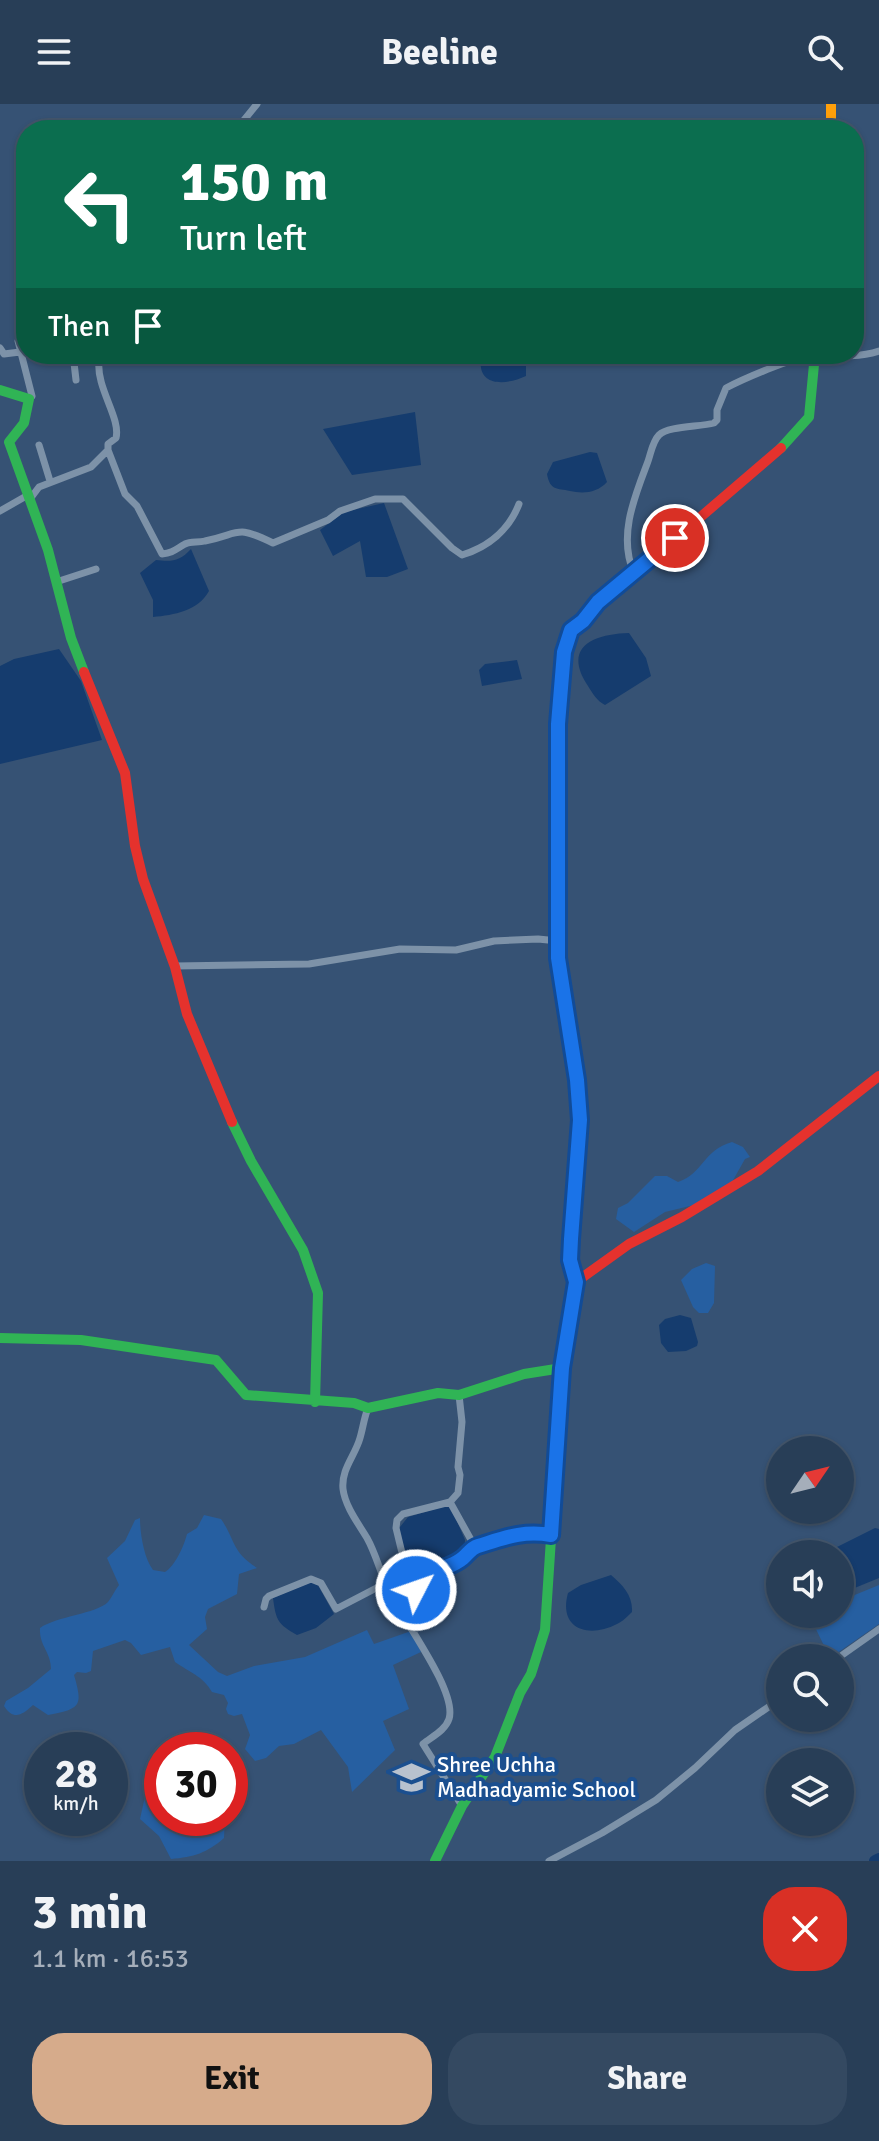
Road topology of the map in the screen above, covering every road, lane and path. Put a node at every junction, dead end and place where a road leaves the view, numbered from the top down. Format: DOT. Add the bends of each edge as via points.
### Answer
graph roads {
  1 [pos="257,104"];
  2 [pos="244,120"];
  3 [pos="23,364"];
  4 [pos="74,364"];
  5 [pos="99,364"];
  6 [pos="785,364"];
  7 [pos="814,364"];
  8 [pos="76,380"];
  9 [pos="0,390"];
  10 [pos="32,396"];
  11 [pos="39,445"];
  12 [pos="108,450"];
  13 [pos="50,481"];
  14 [pos="29,497"];
  15 [pos="519,504"];
  16 [pos="0,511"];
  17 [pos="96,569"];
  18 [pos="634,573"];
  19 [pos="56,582"];
  20 [pos="558,941"];
  21 [pos="175,966"];
  22 [pos="879,1076"];
  23 [pos="576,1282"];
  24 [pos="0,1338"];
  25 [pos="562,1368"];
  26 [pos="459,1395"];
  27 [pos="315,1402"];
  28 [pos="368,1408"];
  29 [pos="450,1502"];
  30 [pos="551,1535"];
  31 [pos="475,1547"];
  32 [pos="422,1575"];
  33 [pos="386,1583"];
  34 [pos="264,1607"];
  35 [pos="412,1629"];
  36 [pos="879,1629"];
  37 [pos="854,1647"];
  38 [pos="766,1709"];
  39 [pos="462,1806"];
  40 [pos="435,1861"];
  41 [pos="549,1861"];
  1 -- 2 [label="street"];
  3 -- 10 [label="street"];
  4 -- 8 [label="street"];
  5 -- 12 [label="street" via="98,378 117,429"];
  6 -- 18 [label="street" via="726,388 714,423 660,434 632,507 627,548"];
  7 -- 18 [label="main road" via="809,417 792,438"];
  9 -- 14 [label="main road" via="29,399 22,429 9,442"];
  11 -- 13 [label="street"];
  12 -- 13 [label="street" via="91,467"];
  12 -- 15 [label="street" via="125,494 162,554 233,531 273,543 375,499 403,499 462,555 501,533"];
  13 -- 14 [label="street"];
  14 -- 16 [label="street"];
  14 -- 19 [label="main road"];
  17 -- 19 [label="street"];
  18 -- 20 [label="main road" via="571,630 564,652 558,724"];
  19 -- 21 [label="main road" via="71,638 125,773 143,879"];
  20 -- 21 [label="street" via="400,949 309,964"];
  20 -- 23 [label="main road" via="580,1120 570,1260"];
  21 -- 27 [label="main road" via="187,1014 220,1098 303,1250 318,1293"];
  22 -- 23 [label="main road" via="758,1171 629,1244"];
  23 -- 25 [label="main road"];
  24 -- 27 [label="main road" via="87,1340 216,1360 246,1395"];
  25 -- 26 [label="main road"];
  25 -- 30 [label="main road"];
  26 -- 28 [label="main road" via="438,1393"];
  26 -- 29 [label="street" via="460,1475 458,1493"];
  27 -- 28 [label="main road"];
  28 -- 33 [label="street" via="342,1476 343,1489"];
  29 -- 31 [label="street"];
  29 -- 32 [label="street" via="397,1520 406,1566"];
  30 -- 31 [label="street" via="516,1534"];
  30 -- 39 [label="main road" via="545,1630 531,1674 495,1757"];
  31 -- 32 [label="street" via="454,1563"];
  32 -- 35 [label="street" via="416,1590 431,1619"];
  33 -- 34 [label="street" via="336,1609 321,1583 311,1579 269,1596"];
  33 -- 35 [label="street"];
  35 -- 39 [label="street" via="441,1681 450,1713 447,1723 423,1744"];
  36 -- 37 [label="street"];
  38 -- 41 [label="street" via="656,1800"];
  39 -- 40 [label="main road"];
}
